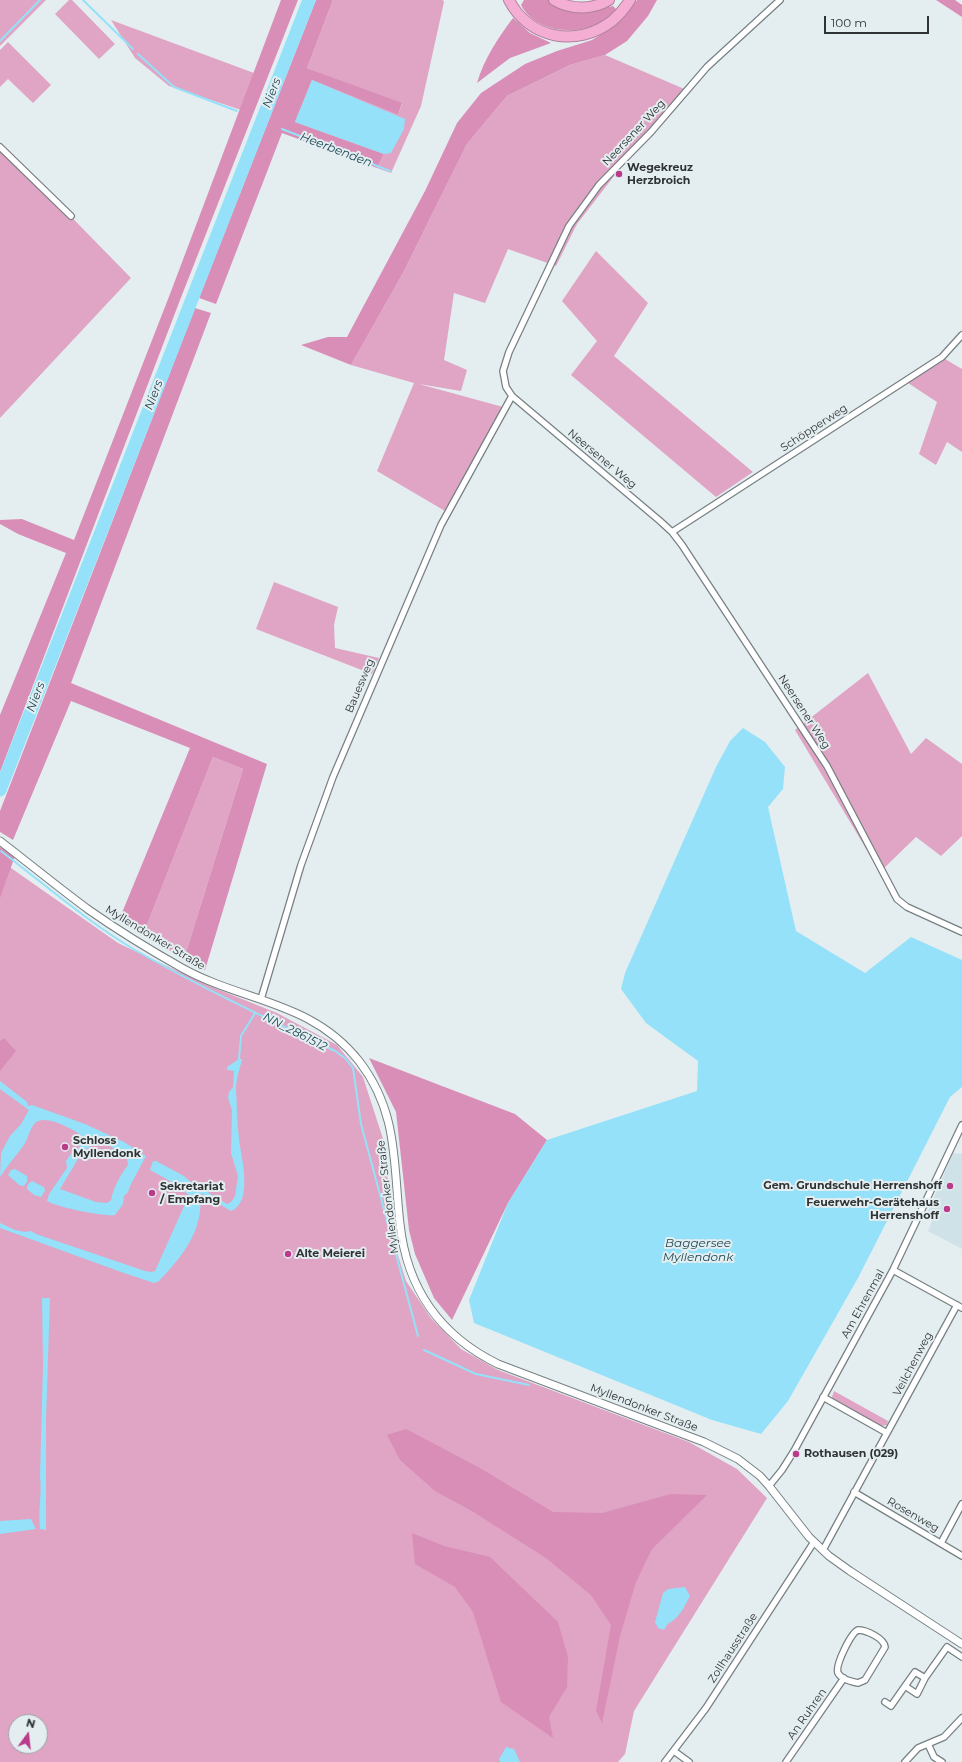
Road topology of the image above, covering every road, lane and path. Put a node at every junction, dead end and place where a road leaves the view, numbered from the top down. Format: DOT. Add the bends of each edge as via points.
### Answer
graph roads {
  1 [pos="509,0"];
  2 [pos="554,0"];
  3 [pos="609,0"];
  4 [pos="630,0"];
  5 [pos="780,0"];
  6 [pos="0,147"];
  7 [pos="71,216"];
  8 [pos="962,335"];
  9 [pos="512,396"];
  10 [pos="672,532"];
  11 [pos="0,841"];
  12 [pos="962,932"];
  13 [pos="261,999"];
  14 [pos="962,1126"];
  15 [pos="893,1270"];
  16 [pos="959,1307"];
  17 [pos="823,1398"];
  18 [pos="887,1433"];
  19 [pos="769,1486"];
  20 [pos="854,1492"];
  21 [pos="962,1504"];
  22 [pos="814,1542"];
  23 [pos="941,1543"];
  24 [pos="823,1550"];
  25 [pos="962,1556"];
  26 [pos="962,1644"];
  27 [pos="962,1657"];
  28 [pos="844,1678"];
  29 [pos="924,1678"];
  30 [pos="905,1686"];
  31 [pos="885,1702"];
  32 [pos="962,1718"];
  33 [pos="928,1744"];
  34 [pos="674,1751"];
  35 [pos="665,1762"];
  36 [pos="690,1762"];
  37 [pos="786,1762"];
  38 [pos="905,1762"];
  39 [pos="942,1762"];
  1 -- 4 [label="highway" via="514,10 528,24 545,33 564,37 583,36 598,30 612,21"];
  2 -- 3 [label="highway" via="567,6 584,8 600,5"];
  5 -- 9 [label="street, Neersener Weg" via="707,67 651,132 599,185 569,226 509,352 503,371 506,387"];
  6 -- 7 [label="street"];
  8 -- 10 [label="street, Schöpperweg" via="942,357"];
  9 -- 10 [label="street, Neersener Weg"];
  9 -- 13 [label="street, Bauesweg" via="441,525 333,777 301,865"];
  10 -- 12 [label="street, Neersener Weg" via="827,766 897,900"];
  11 -- 13 [label="street, Myllendonker Straße" via="72,897 134,940 202,979"];
  13 -- 19 [label="street, Myllendonker Straße" via="286,1007 335,1036 357,1059 375,1087 386,1113 393,1140 400,1226 406,1258 423,1297 450,1331 477,1352 498,1364 727,1452 749,1466"];
  14 -- 15 [label="street, Am Ehrenmal"];
  15 -- 16 [label="street"];
  15 -- 17 [label="street, Am Ehrenmal"];
  16 -- 18 [label="street, Veilchenweg"];
  17 -- 18 [label="street"];
  17 -- 19 [label="street, Am Ehrenmal" via="787,1463"];
  18 -- 20 [label="street, Veilchenweg"];
  19 -- 22 [label="street, Myllendonker Straße"];
  20 -- 23 [label="street, Rosenweg"];
  20 -- 24 [label="street, Veilchenweg"];
  21 -- 23 [label="street"];
  22 -- 24 [label="street, Myllendonker Straße"];
  22 -- 34 [label="street, Zollhausstraße" via="706,1708"];
  23 -- 25 [label="street, Rosenweg"];
  24 -- 26 [label="street, Myllendonker Straße" via="842,1566"];
  27 -- 29 [label="street" via="947,1647"];
  28 -- 28 [label="street" via="838,1673 838,1667 854,1632 862,1630 884,1642 884,1651 863,1681 858,1683"];
  28 -- 37 [label="street, An Ruhren"];
  29 -- 30 [label="street" via="915,1672"];
  29 -- 30 [label="street" via="917,1694"];
  30 -- 31 [label="street" via="891,1706"];
  32 -- 33 [label="street" via="944,1738"];
  33 -- 38 [label="street" via="916,1749"];
  33 -- 39 [label="street" via="934,1757"];
  34 -- 35 [label="street, Zollhausstraße"];
  34 -- 36 [label="street"];
}
